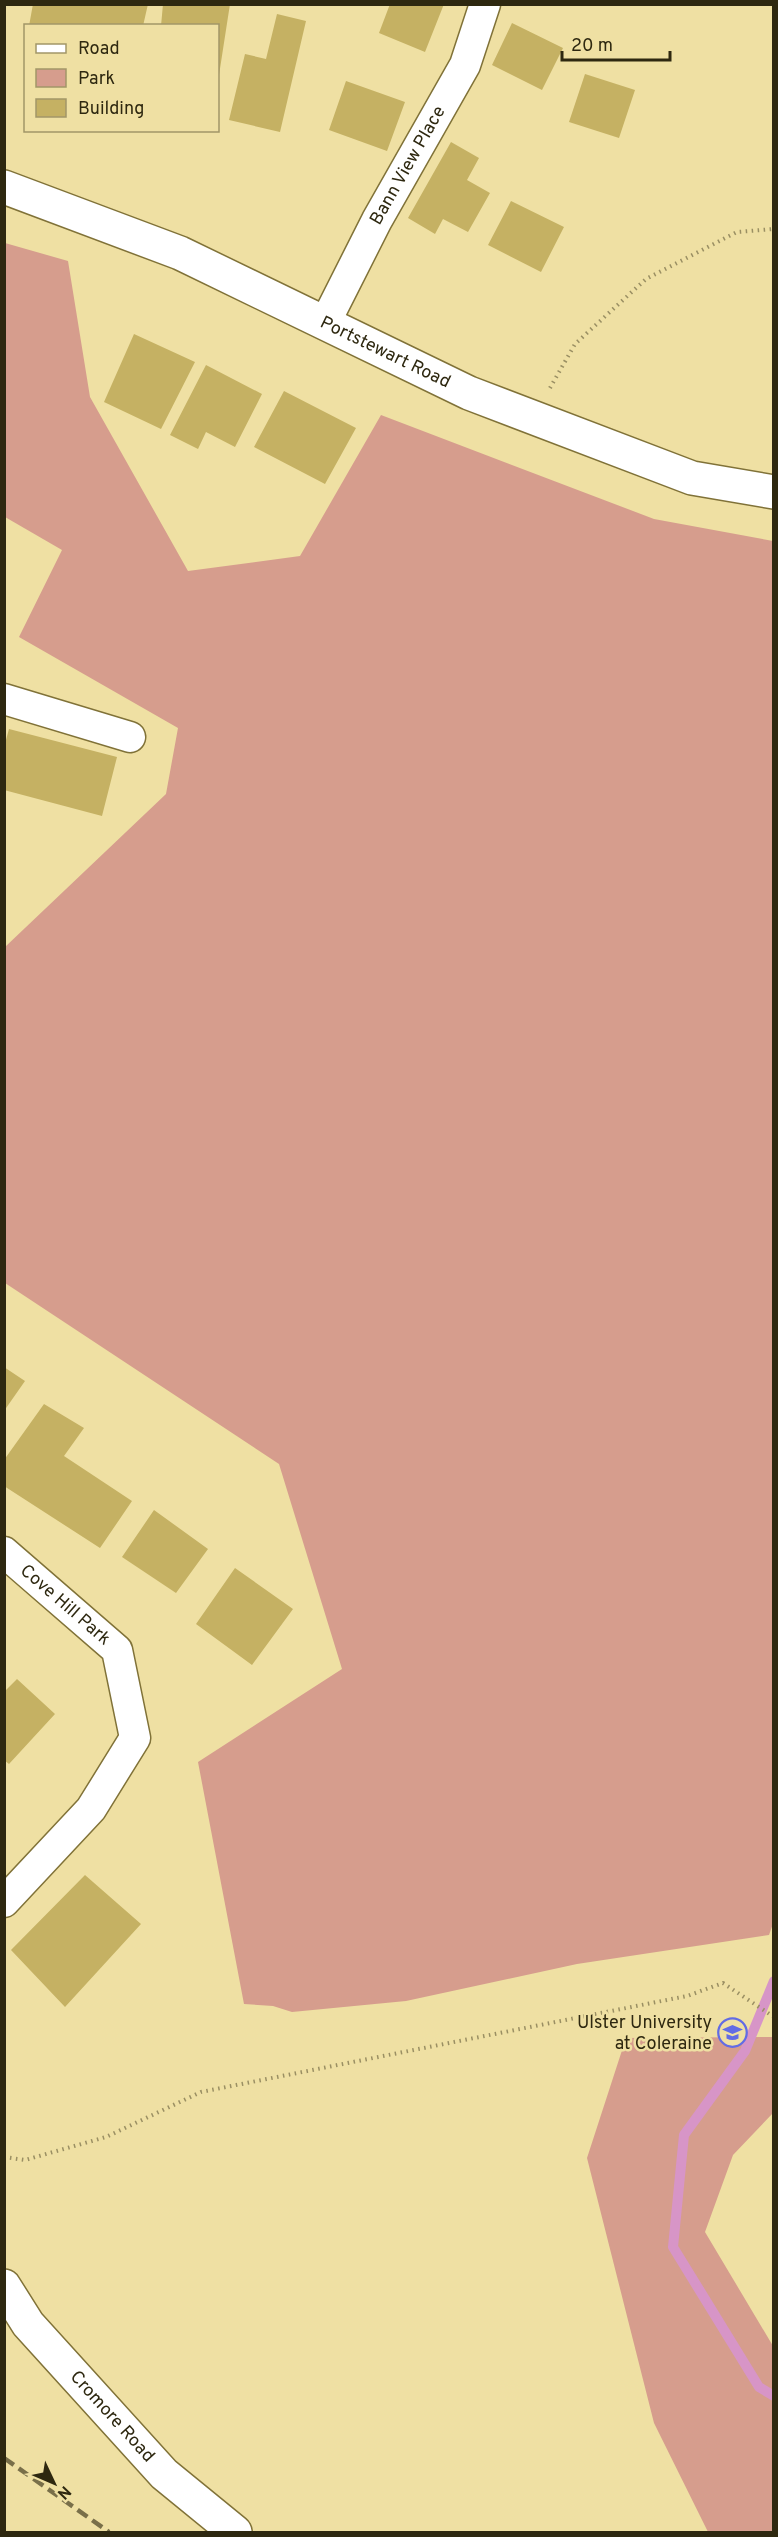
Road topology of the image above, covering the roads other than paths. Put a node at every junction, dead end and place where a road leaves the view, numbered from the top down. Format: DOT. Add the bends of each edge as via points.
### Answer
graph roads {
  1 [pos="485,4"];
  2 [pos="4,187"];
  3 [pos="325,323"];
  4 [pos="774,492"];
  5 [pos="4,699"];
  6 [pos="130,738"];
  7 [pos="4,1552"];
  8 [pos="4,1902"];
  9 [pos="4,2286"];
  10 [pos="235,2532"];
  1 -- 3 [label="street, Bann View Place" via="465,65 377,220"];
  2 -- 3 [label="main road, Portstewart Road" via="180,253"];
  3 -- 4 [label="main road, Portstewart Road" via="469,393 692,478"];
  5 -- 6 [label="street"];
  7 -- 8 [label="street, Cove Hill Park" via="117,1650 135,1738 92,1809"];
  9 -- 10 [label="main road, Cromore Road" via="28,2324 164,2475"];
}
